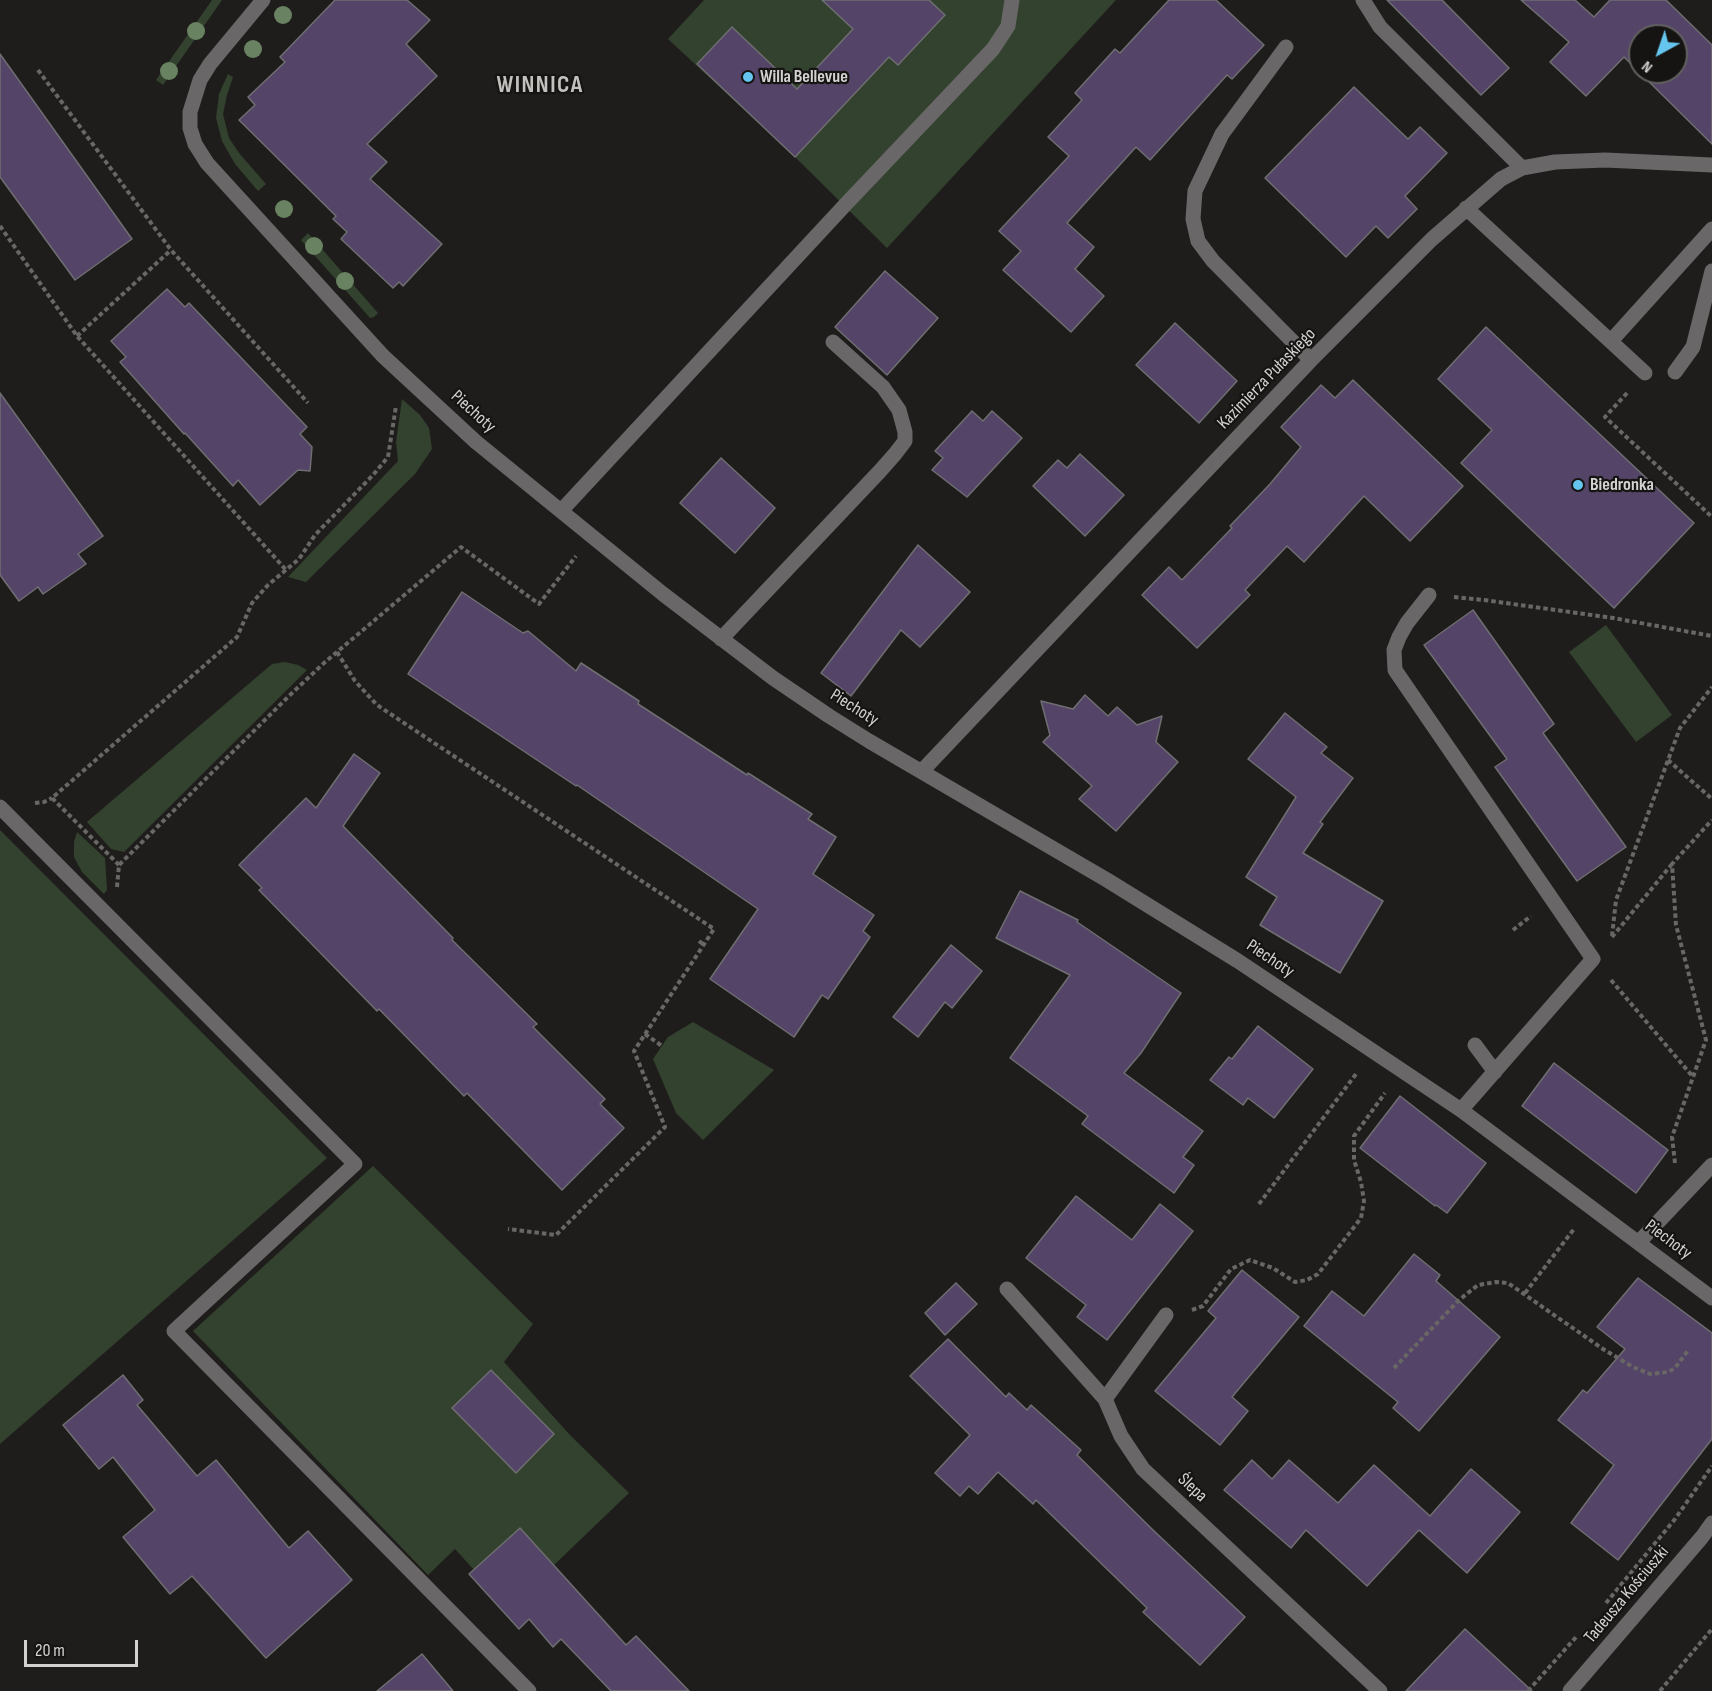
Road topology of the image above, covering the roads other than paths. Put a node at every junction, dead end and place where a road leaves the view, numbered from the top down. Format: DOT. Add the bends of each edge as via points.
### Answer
graph roads {
  1 [pos="263,0"];
  2 [pos="1012,0"];
  3 [pos="1363,0"];
  4 [pos="1286,47"];
  5 [pos="1712,165"];
  6 [pos="1522,168"];
  7 [pos="1466,208"];
  8 [pos="1712,229"];
  9 [pos="1712,271"];
  10 [pos="1611,341"];
  11 [pos="833,342"];
  12 [pos="1311,360"];
  13 [pos="1675,372"];
  14 [pos="1645,373"];
  15 [pos="561,511"];
  16 [pos="1429,595"];
  17 [pos="721,639"];
  18 [pos="922,771"];
  19 [pos="0,807"];
  20 [pos="1475,1045"];
  21 [pos="1495,1072"];
  22 [pos="1461,1110"];
  23 [pos="1712,1165"];
  24 [pos="1639,1242"];
  25 [pos="1007,1289"];
  26 [pos="1712,1298"];
  27 [pos="1166,1315"];
  28 [pos="1106,1399"];
  29 [pos="1712,1522"];
  30 [pos="529,1691"];
  31 [pos="1380,1691"];
  32 [pos="1570,1691"];
  1 -- 15 [label="street, Piechoty" via="200,80 190,112 195,144 214,172 383,356 476,442"];
  2 -- 15 [label="street" via="1008,26 993,49"];
  3 -- 6 [label="street" via="1380,27"];
  4 -- 12 [label="street" via="1222,134 1195,191 1193,219 1198,241 1213,261"];
  5 -- 6 [label="street, Kazimierza Pułaskiego" via="1605,160"];
  6 -- 7 [label="street, Kazimierza Pułaskiego" via="1501,179"];
  7 -- 10 [label="street"];
  7 -- 12 [label="street, Kazimierza Pułaskiego"];
  8 -- 10 [label="street"];
  9 -- 13 [label="street" via="1693,347"];
  10 -- 14 [label="street"];
  11 -- 17 [label="street" via="883,387 899,410 904,441"];
  12 -- 18 [label="street, Kazimierza Pułaskiego"];
  15 -- 17 [label="street, Piechoty"];
  16 -- 21 [label="street" via="1399,637 1394,650 1395,670 1593,959"];
  17 -- 18 [label="street, Piechoty" via="829,716"];
  18 -- 22 [label="street, Piechoty" via="1238,961"];
  19 -- 30 [label="street" via="355,1164 174,1331"];
  20 -- 21 [label="street"];
  21 -- 22 [label="street"];
  22 -- 24 [label="street, Piechoty"];
  23 -- 24 [label="street"];
  24 -- 26 [label="street, Piechoty"];
  25 -- 28 [label="street, Ślepa"];
  27 -- 28 [label="street"];
  28 -- 31 [label="street, Ślepa" via="1121,1436 1143,1469"];
  29 -- 32 [label="street, Tadeusza Kościuszki"];
}
